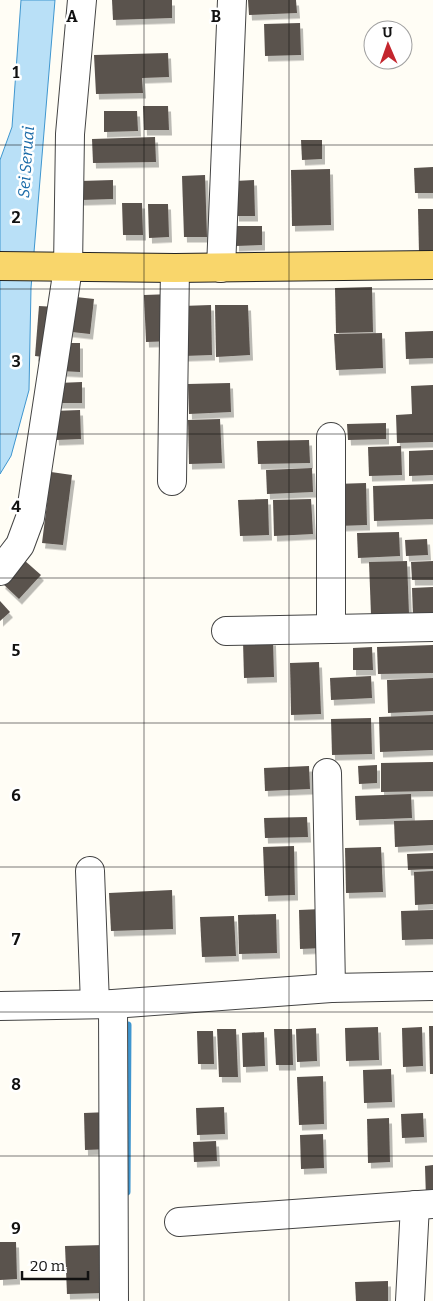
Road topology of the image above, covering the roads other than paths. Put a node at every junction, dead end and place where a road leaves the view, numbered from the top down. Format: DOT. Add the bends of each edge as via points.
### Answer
graph roads {
  1 [pos="82,0"];
  2 [pos="232,0"];
  3 [pos="433,265"];
  4 [pos="0,266"];
  5 [pos="58,268"];
  6 [pos="175,268"];
  7 [pos="221,268"];
  8 [pos="331,437"];
  9 [pos="172,480"];
  10 [pos="0,572"];
  11 [pos="433,627"];
  12 [pos="331,629"];
  13 [pos="226,631"];
  14 [pos="327,773"];
  15 [pos="90,871"];
  16 [pos="433,986"];
  17 [pos="331,988"];
  18 [pos="104,1004"];
  19 [pos="0,1006"];
  20 [pos="424,1204"];
  21 [pos="179,1222"];
  22 [pos="114,1301"];
  23 [pos="410,1301"];
  1 -- 5 [label="street"];
  2 -- 7 [label="street"];
  3 -- 7 [label="main road"];
  4 -- 5 [label="main road"];
  5 -- 6 [label="main road"];
  5 -- 10 [label="street" via="30,518 20,546"];
  6 -- 7 [label="main road"];
  6 -- 9 [label="street"];
  8 -- 12 [label="street"];
  11 -- 12 [label="street"];
  12 -- 13 [label="street"];
  14 -- 17 [label="street"];
  15 -- 18 [label="street"];
  16 -- 17 [label="street"];
  17 -- 18 [label="street"];
  18 -- 19 [label="street"];
  18 -- 22 [label="street"];
  20 -- 21 [label="street"];
  20 -- 23 [label="street"];
}
